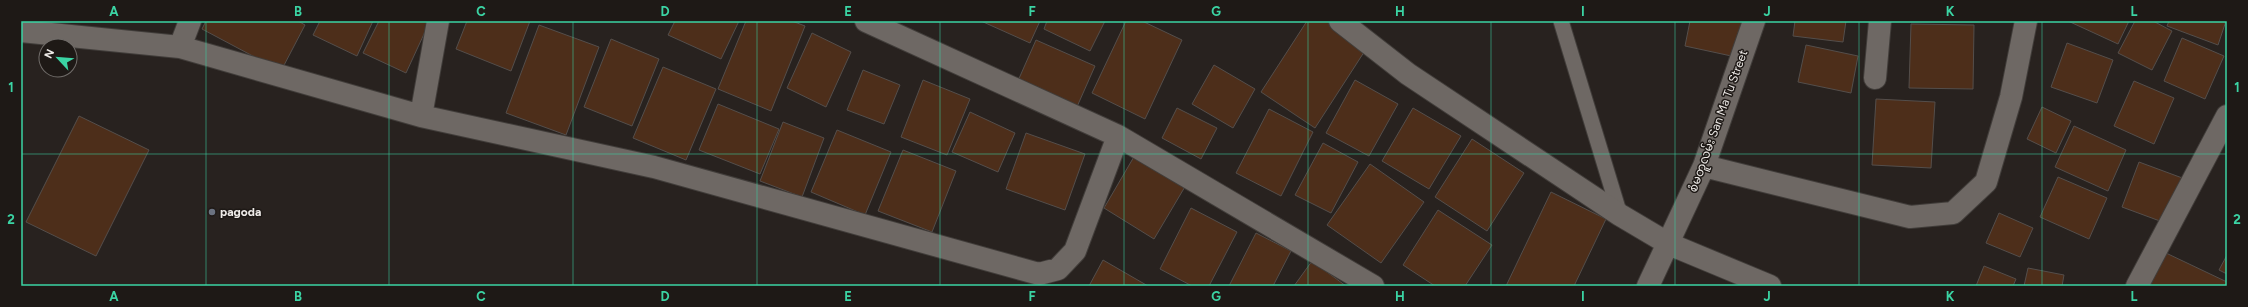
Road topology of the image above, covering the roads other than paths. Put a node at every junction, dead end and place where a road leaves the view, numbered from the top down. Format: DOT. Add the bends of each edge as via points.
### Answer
graph roads {
  1 [pos="190,21"];
  2 [pos="438,21"];
  3 [pos="866,21"];
  4 [pos="1340,21"];
  5 [pos="1561,21"];
  6 [pos="1754,21"];
  7 [pos="1880,21"];
  8 [pos="2026,21"];
  9 [pos="21,31"];
  10 [pos="180,47"];
  11 [pos="1875,78"];
  12 [pos="421,116"];
  13 [pos="2227,116"];
  14 [pos="1118,136"];
  15 [pos="1704,166"];
  16 [pos="1620,215"];
  17 [pos="1669,244"];
  18 [pos="1373,286"];
  19 [pos="1648,286"];
  20 [pos="1770,286"];
  21 [pos="2137,286"];
  1 -- 10 [label="street"];
  2 -- 12 [label="street"];
  3 -- 14 [label="street"];
  4 -- 16 [label="street" via="1408,74"];
  5 -- 16 [label="lane"];
  6 -- 15 [label="street, စံမတူလမ်း San Ma Tu Street"];
  7 -- 11 [label="street"];
  8 -- 15 [label="street" via="2011,97 1986,182 1953,213 1910,217"];
  9 -- 10 [label="street"];
  10 -- 12 [label="street"];
  12 -- 14 [label="street" via="654,167 1039,274 1058,269 1075,251"];
  13 -- 21 [label="street"];
  14 -- 18 [label="street"];
  15 -- 17 [label="street, စံမတူလမ်း San Ma Tu Street"];
  16 -- 17 [label="street"];
  17 -- 19 [label="street, စံမတူလမ်း San Ma Tu Street"];
  17 -- 20 [label="street"];
}
